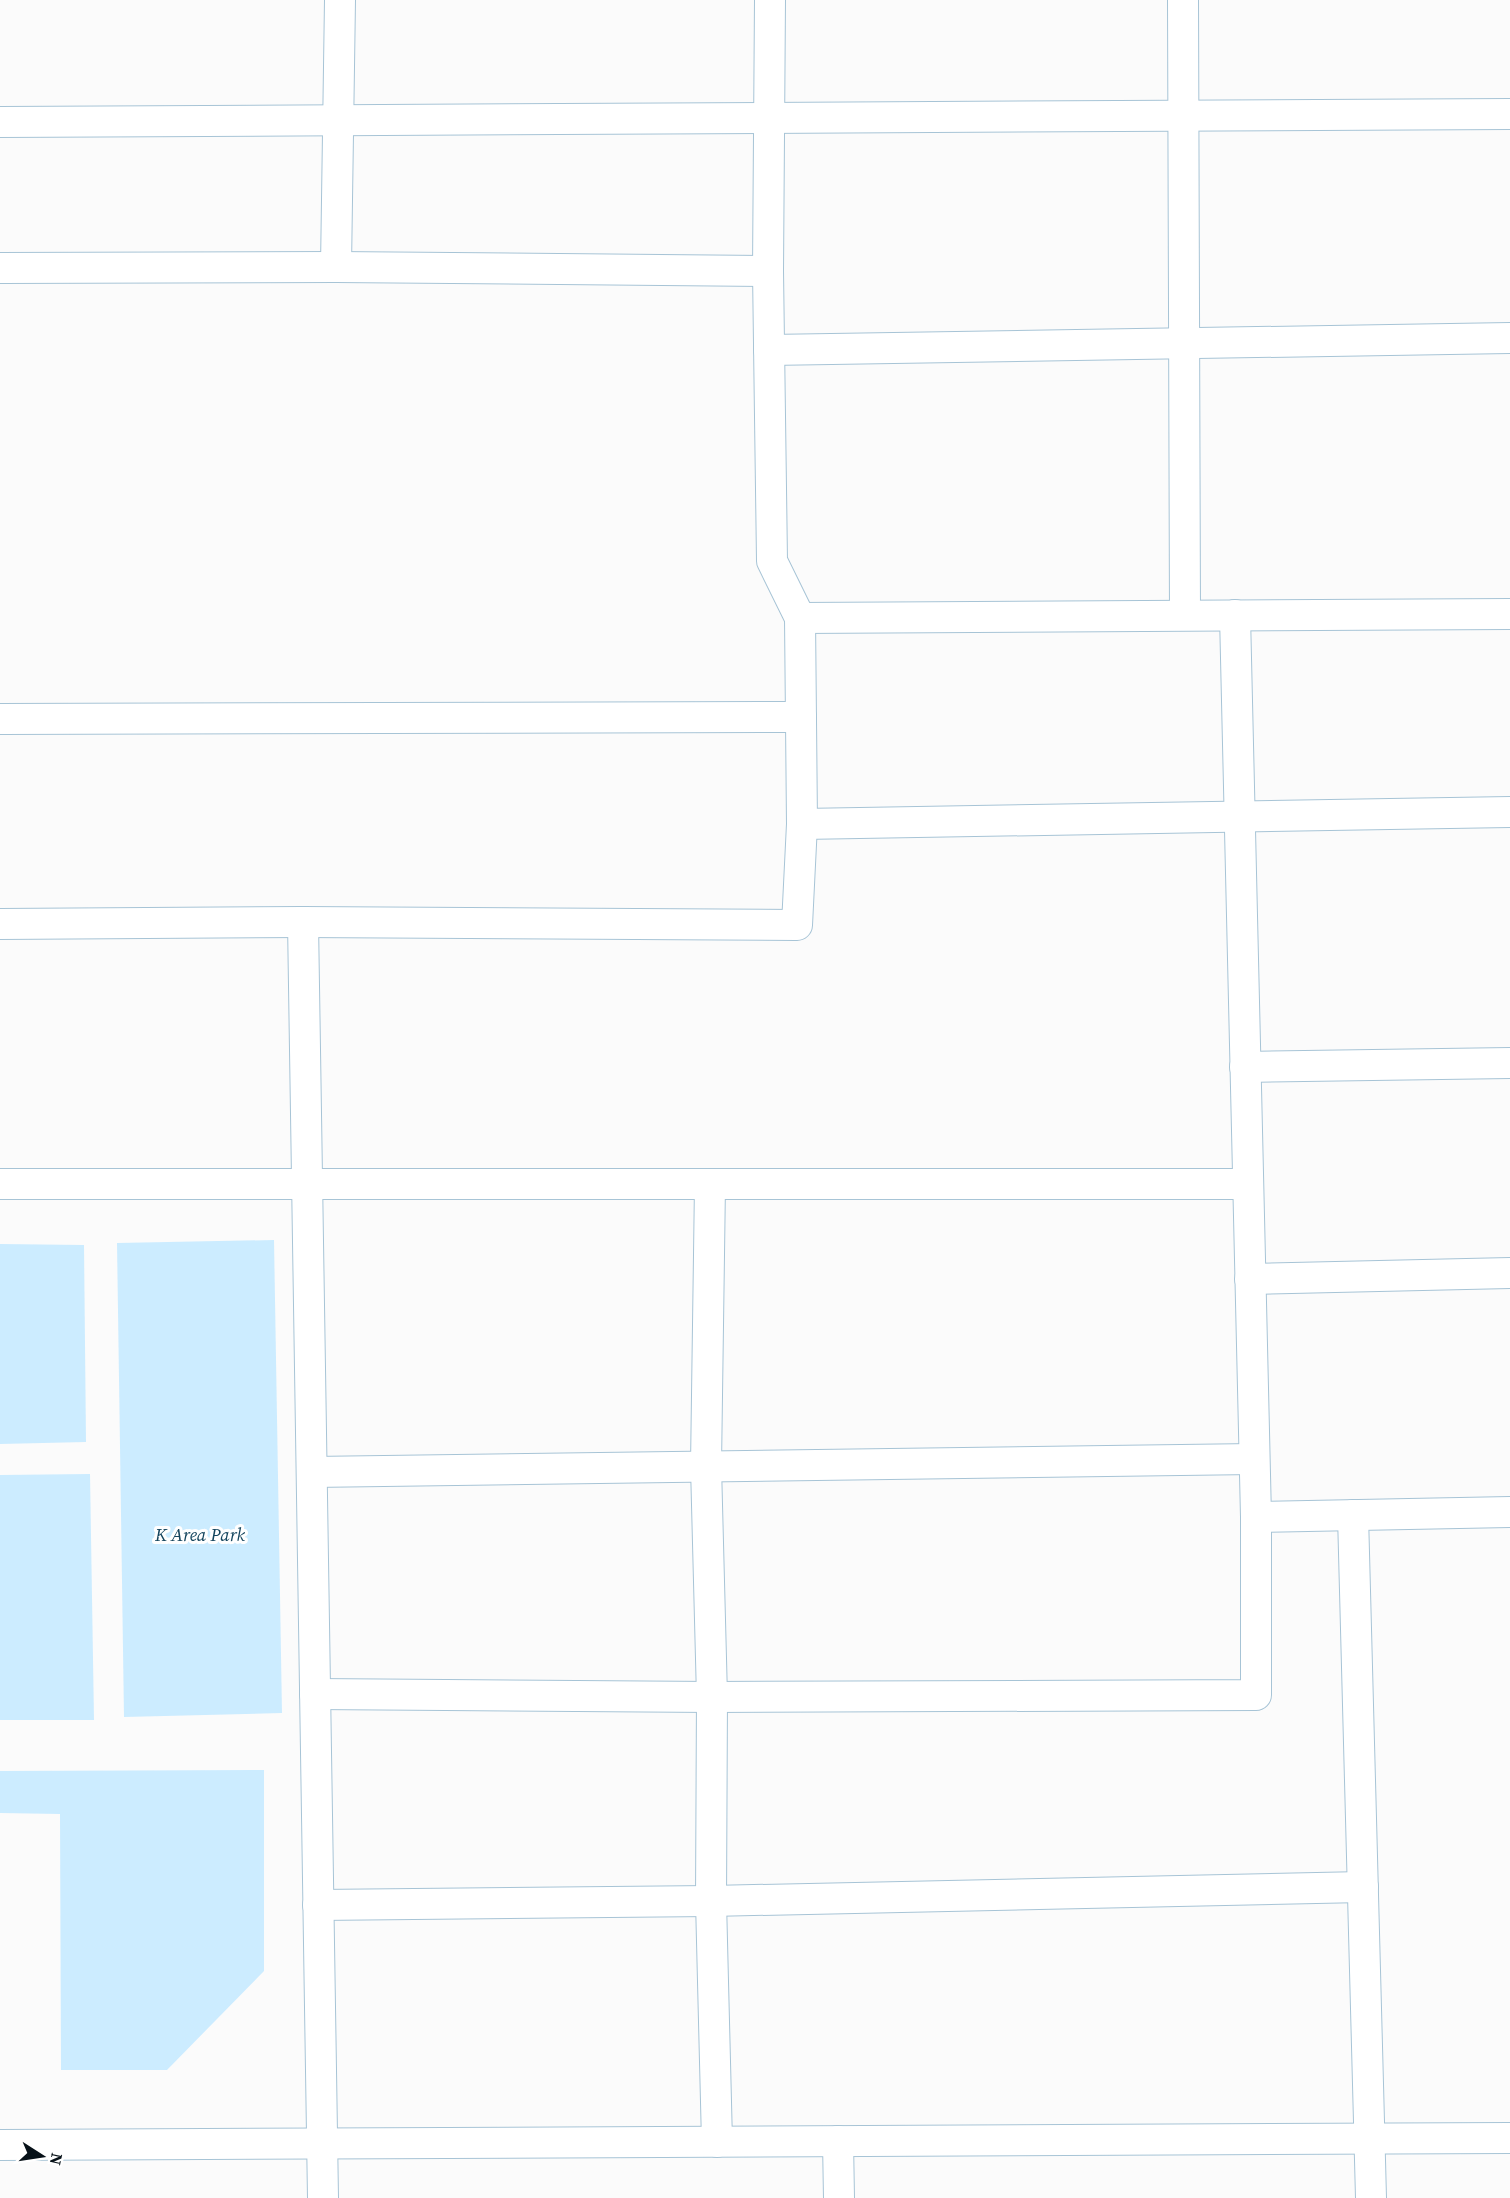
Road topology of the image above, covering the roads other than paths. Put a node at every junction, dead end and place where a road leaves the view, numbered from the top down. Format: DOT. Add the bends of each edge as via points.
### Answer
graph roads {
  1 [pos="340,0"];
  2 [pos="770,0"];
  3 [pos="1183,0"];
  4 [pos="1510,114"];
  5 [pos="1183,116"];
  6 [pos="769,118"];
  7 [pos="338,120"];
  8 [pos="0,122"];
  9 [pos="336,267"];
  10 [pos="0,268"];
  11 [pos="768,272"];
  12 [pos="1510,338"];
  13 [pos="1184,344"];
  14 [pos="769,350"];
  15 [pos="1510,614"];
  16 [pos="1185,615"];
  17 [pos="1235,615"];
  18 [pos="800,618"];
  19 [pos="801,717"];
  20 [pos="0,719"];
  21 [pos="1510,812"];
  22 [pos="1240,817"];
  23 [pos="802,824"];
  24 [pos="303,922"];
  25 [pos="0,924"];
  26 [pos="1510,1063"];
  27 [pos="1245,1067"];
  28 [pos="0,1184"];
  29 [pos="307,1184"];
  30 [pos="710,1184"];
  31 [pos="1248,1184"];
  32 [pos="1510,1273"];
  33 [pos="1250,1279"];
  34 [pos="1254,1459"];
  35 [pos="706,1466"];
  36 [pos="312,1472"];
  37 [pos="1510,1512"];
  38 [pos="1353,1515"];
  39 [pos="1256,1517"];
  40 [pos="315,1694"];
  41 [pos="712,1697"];
  42 [pos="1363,1887"];
  43 [pos="711,1900"];
  44 [pos="318,1905"];
  45 [pos="1370,2138"];
  46 [pos="1510,2138"];
  47 [pos="838,2141"];
  48 [pos="717,2142"];
  49 [pos="322,2143"];
  50 [pos="0,2145"];
  51 [pos="323,2198"];
  52 [pos="839,2198"];
  53 [pos="1371,2198"];
  1 -- 7 [label="street"];
  2 -- 6 [label="street"];
  3 -- 5 [label="street"];
  4 -- 5 [label="street"];
  5 -- 6 [label="street"];
  5 -- 13 [label="street"];
  6 -- 7 [label="street"];
  6 -- 11 [label="street"];
  7 -- 8 [label="street"];
  7 -- 9 [label="street"];
  9 -- 10 [label="street"];
  9 -- 11 [label="street"];
  11 -- 14 [label="street"];
  12 -- 13 [label="street"];
  13 -- 14 [label="street"];
  13 -- 16 [label="street"];
  14 -- 18 [label="street" via="772,561"];
  15 -- 17 [label="street"];
  16 -- 17 [label="street"];
  16 -- 18 [label="street"];
  17 -- 22 [label="street"];
  18 -- 19 [label="street"];
  19 -- 20 [label="street"];
  19 -- 23 [label="street"];
  21 -- 22 [label="street"];
  22 -- 23 [label="street"];
  22 -- 27 [label="street"];
  23 -- 24 [label="street" via="797,925"];
  24 -- 25 [label="street"];
  24 -- 29 [label="street"];
  26 -- 27 [label="street"];
  27 -- 31 [label="street"];
  28 -- 29 [label="street"];
  29 -- 30 [label="street"];
  29 -- 36 [label="street"];
  30 -- 31 [label="street"];
  30 -- 35 [label="street"];
  31 -- 33 [label="street"];
  32 -- 33 [label="street"];
  33 -- 34 [label="street"];
  34 -- 35 [label="street"];
  34 -- 39 [label="street"];
  35 -- 36 [label="street"];
  35 -- 41 [label="street"];
  36 -- 40 [label="street"];
  37 -- 38 [label="street"];
  38 -- 39 [label="street"];
  38 -- 42 [label="street"];
  39 -- 41 [label="street" via="1256,1695"];
  40 -- 41 [label="street"];
  40 -- 44 [label="street"];
  41 -- 43 [label="street"];
  42 -- 43 [label="street"];
  42 -- 45 [label="street"];
  43 -- 44 [label="street"];
  43 -- 48 [label="street"];
  44 -- 49 [label="street"];
  45 -- 46 [label="street"];
  45 -- 47 [label="street"];
  45 -- 53 [label="street"];
  47 -- 48 [label="street"];
  47 -- 52 [label="street"];
  48 -- 49 [label="street"];
  49 -- 50 [label="street"];
  49 -- 51 [label="street"];
}
